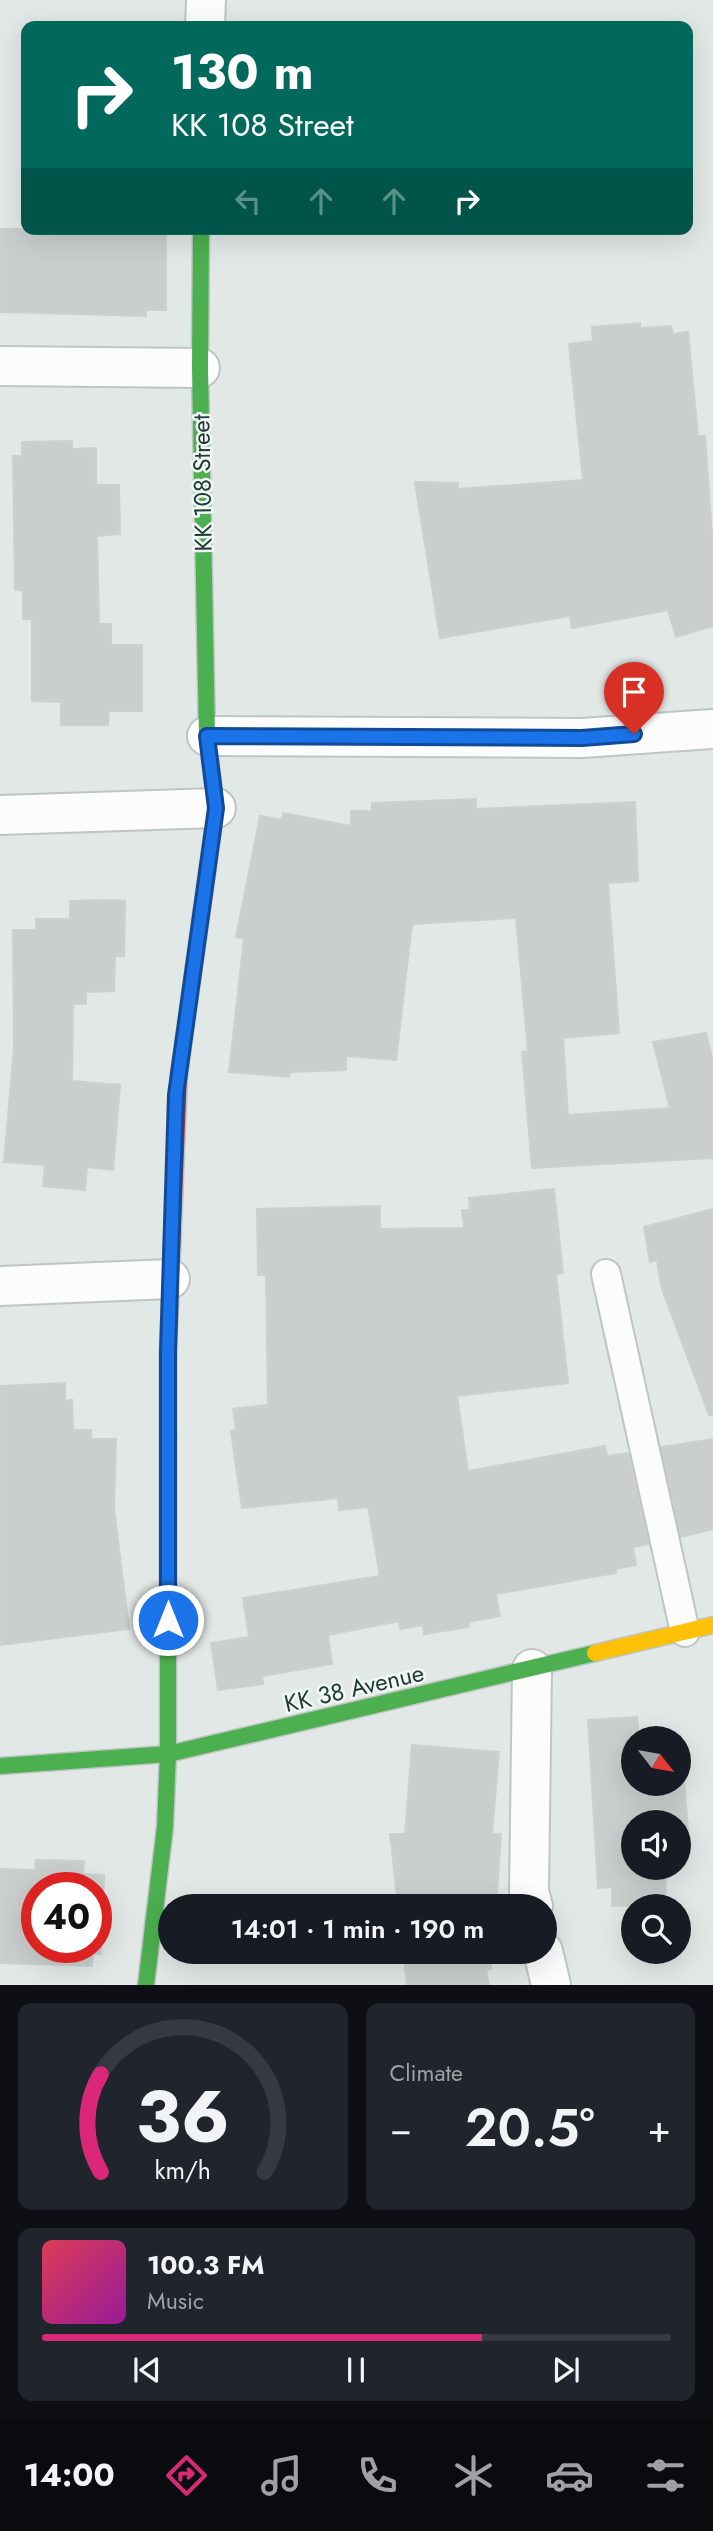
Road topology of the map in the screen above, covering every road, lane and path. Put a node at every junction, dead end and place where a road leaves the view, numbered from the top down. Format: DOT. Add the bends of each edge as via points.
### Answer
graph roads {
  1 [pos="206,0"];
  2 [pos="205,21"];
  3 [pos="201,235"];
  4 [pos="0,366"];
  5 [pos="200,368"];
  6 [pos="713,729"];
  7 [pos="207,736"];
  8 [pos="216,808"];
  9 [pos="0,815"];
  10 [pos="606,1274"];
  11 [pos="170,1279"];
  12 [pos="0,1286"];
  13 [pos="713,1625"];
  14 [pos="685,1632"];
  15 [pos="532,1670"];
  16 [pos="168,1754"];
  17 [pos="0,1766"];
  18 [pos="530,1894"];
  19 [pos="546,1964"];
  20 [pos="146,1985"];
  21 [pos="551,1985"];
  1 -- 2 [label="street"];
  3 -- 5 [label="street, KK 108 Street"];
  4 -- 5 [label="street"];
  5 -- 7 [label="street, KK 108 Street"];
  6 -- 7 [label="street" via="582,738"];
  7 -- 8 [label="street, KK 108 Street"];
  8 -- 9 [label="street"];
  8 -- 11 [label="street, KK 108 Street" via="176,1095"];
  10 -- 14 [label="lane"];
  11 -- 12 [label="street"];
  11 -- 16 [label="street, KK 108 Street"];
  13 -- 14 [label="street, KK 38 Avenue"];
  14 -- 15 [label="street, KK 38 Avenue"];
  15 -- 16 [label="street, KK 38 Avenue"];
  15 -- 18 [label="street"];
  16 -- 17 [label="street, KK 38 Avenue"];
  16 -- 20 [label="street, KK 108 Street"];
  19 -- 21 [label="street"];
}
